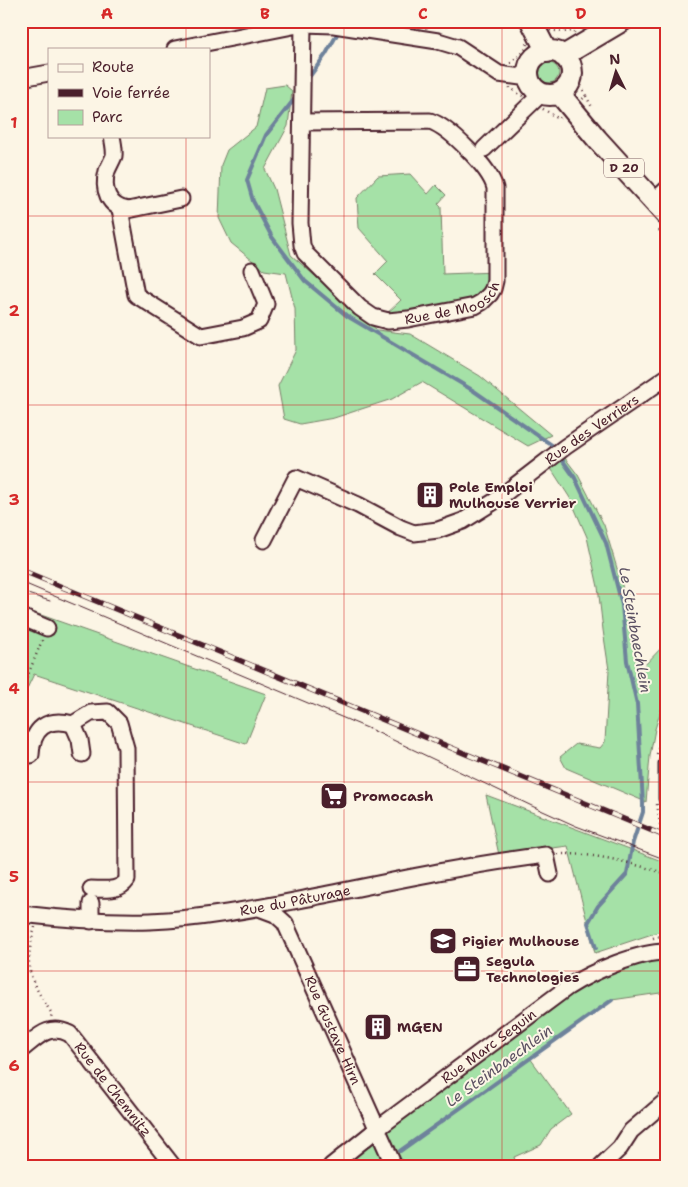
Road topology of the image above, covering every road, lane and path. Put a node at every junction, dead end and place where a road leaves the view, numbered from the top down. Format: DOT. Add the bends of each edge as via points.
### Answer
graph roads {
  1 [pos="622,21"];
  2 [pos="301,23"];
  3 [pos="545,41"];
  4 [pos="580,45"];
  5 [pos="180,48"];
  6 [pos="48,73"];
  7 [pos="508,76"];
  8 [pos="21,78"];
  9 [pos="528,78"];
  10 [pos="551,99"];
  11 [pos="302,122"];
  12 [pos="112,138"];
  13 [pos="484,150"];
  14 [pos="181,199"];
  15 [pos="663,202"];
  16 [pos="120,209"];
  17 [pos="252,270"];
  18 [pos="667,377"];
  19 [pos="264,540"];
  20 [pos="21,618"];
  21 [pos="47,628"];
  22 [pos="21,692"];
  23 [pos="73,724"];
  24 [pos="82,754"];
  25 [pos="31,755"];
  26 [pos="667,763"];
  27 [pos="664,800"];
  28 [pos="667,853"];
  29 [pos="546,854"];
  30 [pos="550,874"];
  31 [pos="667,874"];
  32 [pos="298,900"];
  33 [pos="259,908"];
  34 [pos="21,914"];
  35 [pos="38,916"];
  36 [pos="91,921"];
  37 [pos="285,922"];
  38 [pos="667,933"];
  39 [pos="667,938"];
  40 [pos="664,949"];
  41 [pos="48,1030"];
  42 [pos="21,1050"];
  43 [pos="667,1100"];
  44 [pos="377,1129"];
  45 [pos="173,1166"];
  46 [pos="331,1166"];
  47 [pos="394,1166"];
  48 [pos="601,1166"];
  1 -- 4 [label="main road"];
  2 -- 5 [label="street"];
  2 -- 7 [label="street" via="448,43 495,72"];
  2 -- 11 [label="street, Rue de Moosch"];
  3 -- 4 [label="main road"];
  3 -- 4 [label="path" via="550,30 573,31"];
  3 -- 7 [label="path" via="527,44 523,53 511,63"];
  3 -- 9 [label="main road" via="528,69"];
  3 -- 10 [label="main road" via="569,64 572,74 569,84"];
  4 -- 10 [label="path" via="586,54 579,60 578,74 586,96"];
  6 -- 8 [label="street"];
  7 -- 9 [label="street"];
  7 -- 10 [label="path" via="510,88"];
  9 -- 10 [label="main road" via="531,85"];
  10 -- 10 [label="path" via="559,119"];
  10 -- 13 [label="street"];
  10 -- 15 [label="main road, D 20"];
  11 -- 11 [label="street, Rue de Moosch" via="302,245 311,260 360,308 380,320 396,321 475,306 486,298 495,282 495,188 490,174 476,158 442,126 430,121"];
  12 -- 16 [label="street" via="114,154 105,184 107,194"];
  14 -- 16 [label="street"];
  16 -- 17 [label="street" via="136,295 201,336 243,328 259,321 266,304"];
  18 -- 19 [label="street, Rue des Verriers" via="463,521 438,530 414,533 296,478"];
  20 -- 21 [label="street"];
  21 -- 22 [label="path"];
  23 -- 24 [label="street"];
  23 -- 25 [label="street" via="61,721 47,723 35,736"];
  23 -- 36 [label="street" via="91,713 108,712 119,723 126,748 127,880 123,885 91,896"];
  26 -- 27 [label="street"];
  27 -- 28 [label="path, bridge" via="661,830"];
  29 -- 30 [label="street"];
  29 -- 31 [label="path" via="601,856"];
  29 -- 32 [label="street, Rue du Pâturage"];
  32 -- 33 [label="street, Rue du Pâturage"];
  32 -- 37 [label="street" via="288,912"];
  33 -- 36 [label="street, Rue du Pâturage" via="159,920"];
  33 -- 37 [label="street"];
  34 -- 35 [label="street, Rue du Pâturage"];
  35 -- 36 [label="street, Rue du Pâturage"];
  35 -- 41 [label="path" via="30,946 29,972 52,1014"];
  37 -- 44 [label="street, Rue Gustave Hirn"];
  38 -- 39 [label="path"];
  40 -- 44 [label="street, Rue Marc Seguin" via="585,976"];
  41 -- 42 [label="street"];
  41 -- 45 [label="street, Rue de Chemnitz" via="60,1029 70,1034"];
  43 -- 48 [label="street" via="631,1131 620,1148"];
  44 -- 46 [label="street, Rue Marc Seguin"];
  44 -- 47 [label="street, Rue Gustave Hirn"];
}
